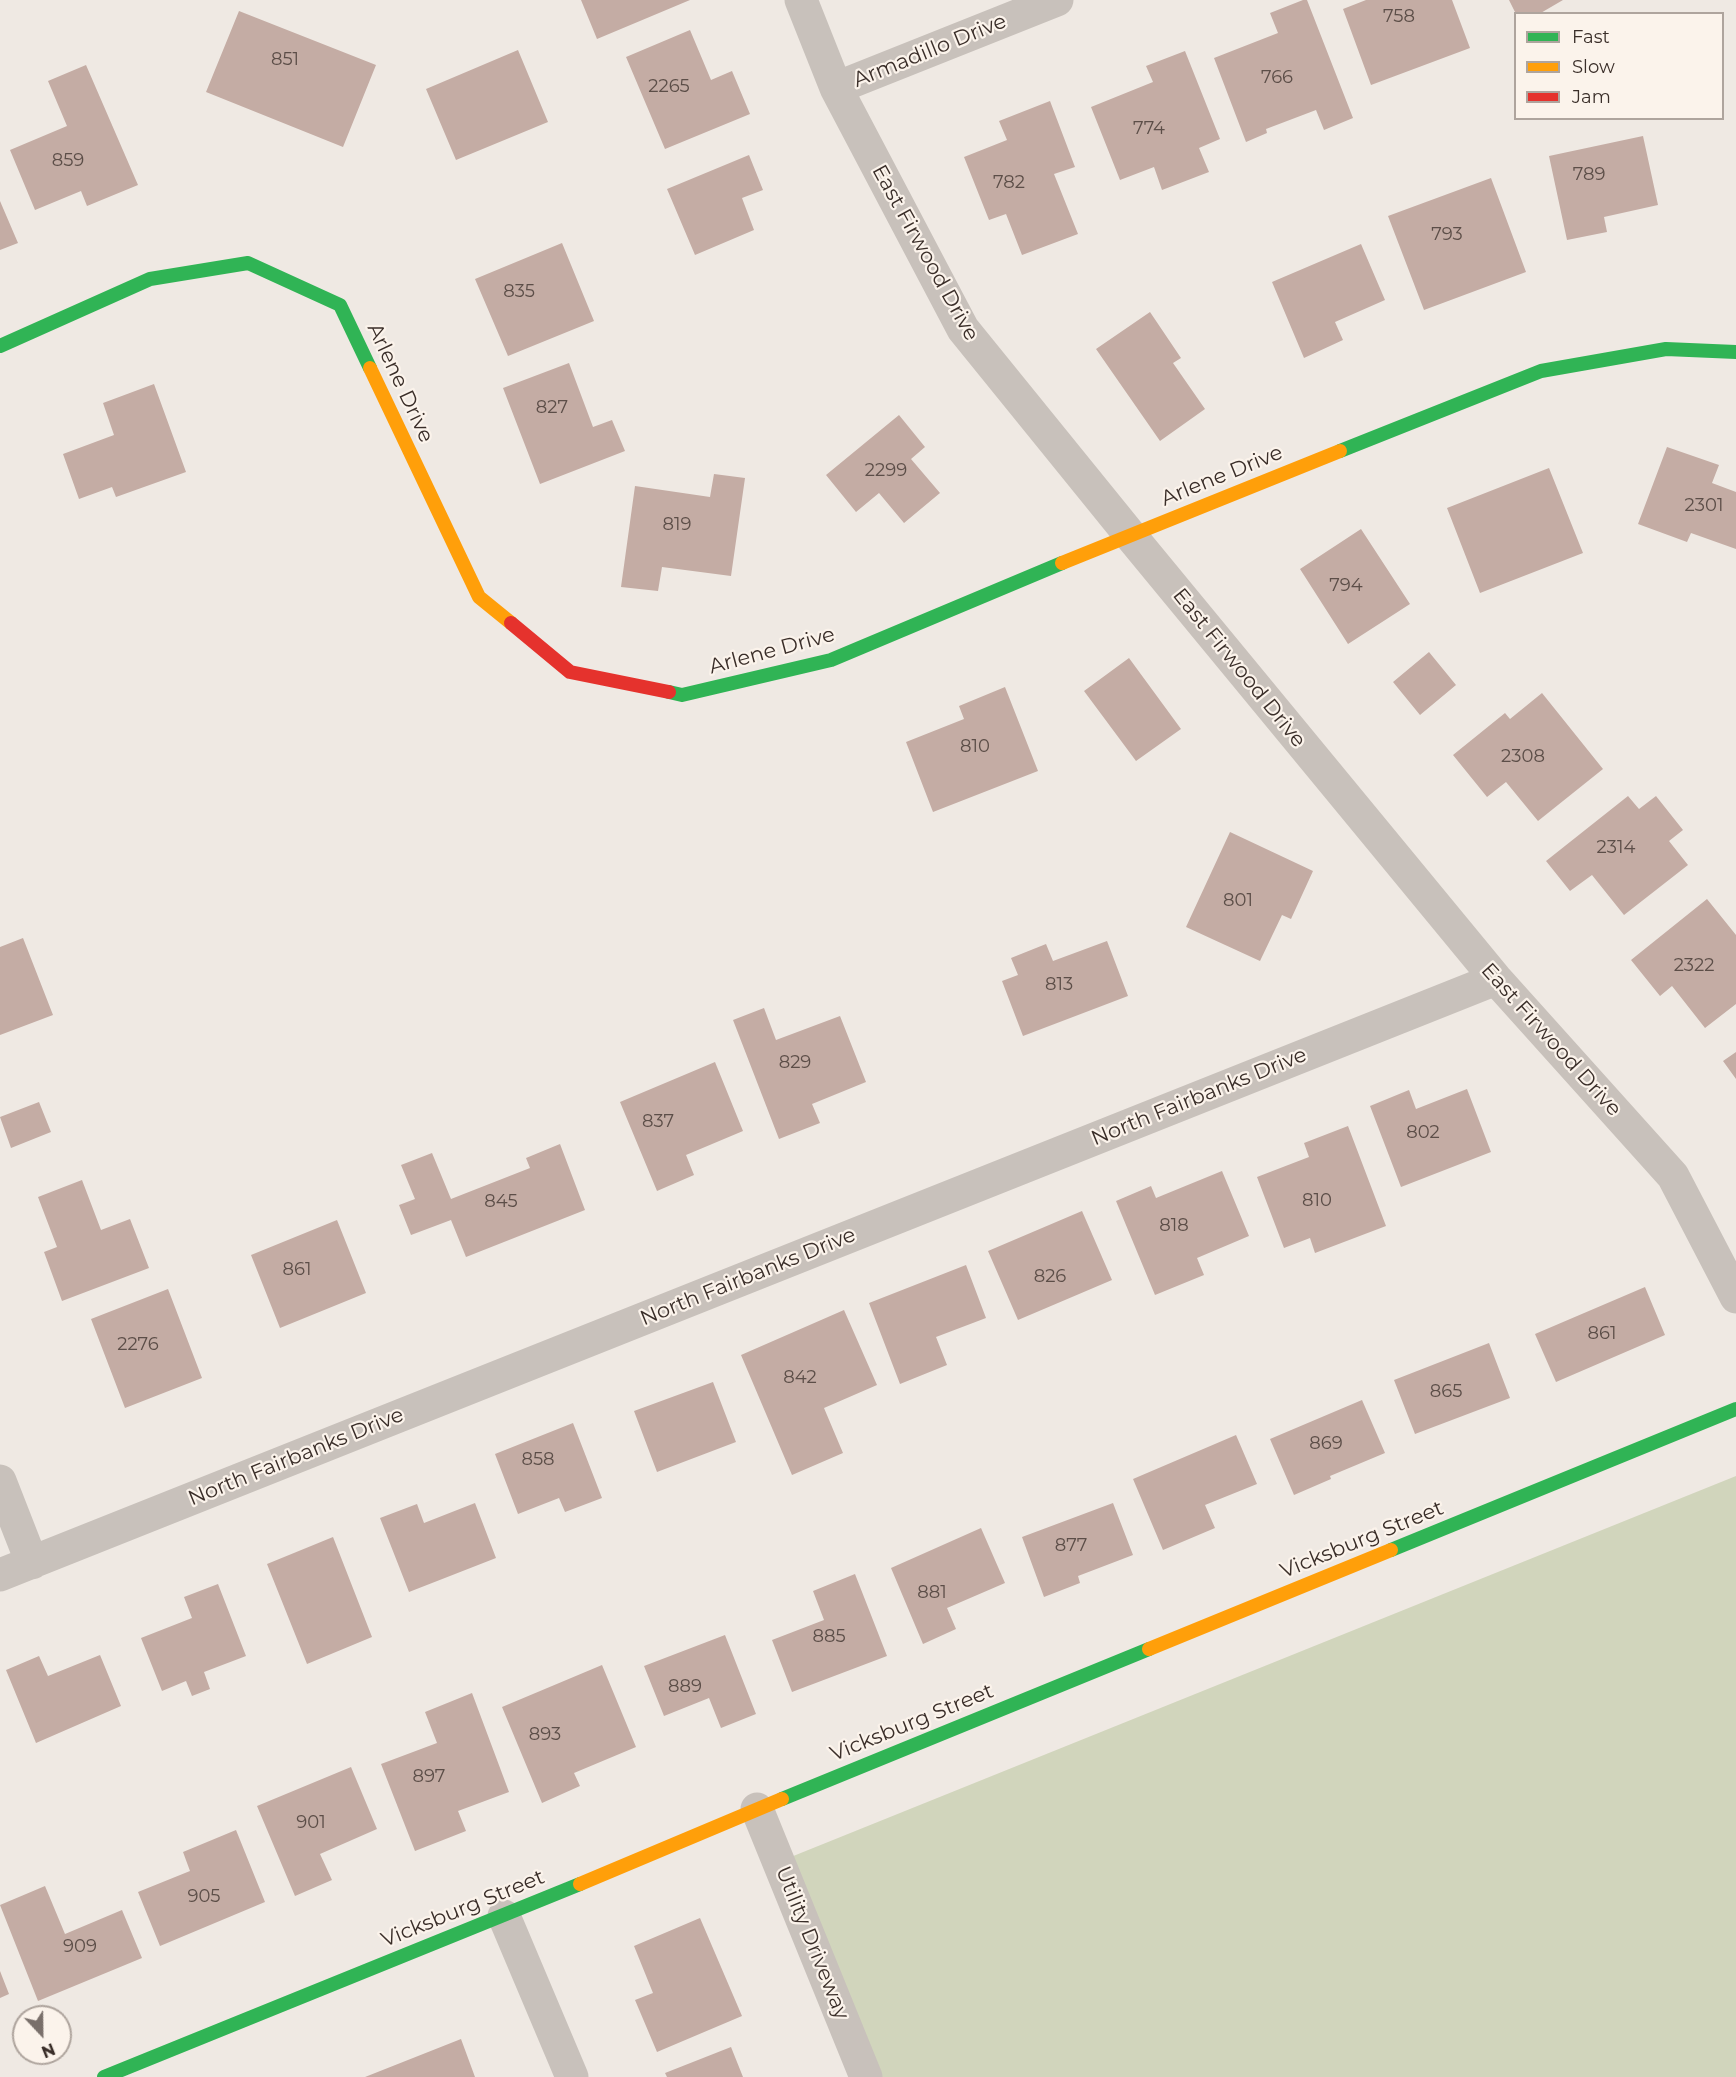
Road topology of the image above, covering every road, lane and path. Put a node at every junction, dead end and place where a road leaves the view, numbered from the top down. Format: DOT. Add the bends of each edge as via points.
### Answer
graph roads {
  1 [pos="801,0"];
  2 [pos="1057,0"];
  3 [pos="836,88"];
  4 [pos="0,346"];
  5 [pos="1736,352"];
  6 [pos="1130,535"];
  7 [pos="1496,979"];
  8 [pos="1736,1297"];
  9 [pos="1736,1409"];
  10 [pos="0,1481"];
  11 [pos="32,1563"];
  12 [pos="0,1575"];
  13 [pos="757,1809"];
  14 [pos="504,1916"];
  15 [pos="104,2077"];
  16 [pos="572,2077"];
  17 [pos="866,2077"];
  1 -- 3 [label="street, East Firwood Drive"];
  2 -- 3 [label="street, Armadillo Drive"];
  3 -- 6 [label="street, East Firwood Drive" via="963,329"];
  4 -- 6 [label="street, Arlene Drive" via="150,279 248,264 340,305 478,597 570,672 681,695 831,660"];
  5 -- 6 [label="street, Arlene Drive" via="1666,349 1541,371"];
  6 -- 7 [label="street, East Firwood Drive"];
  7 -- 8 [label="street, East Firwood Drive" via="1673,1176"];
  7 -- 11 [label="street, North Fairbanks Drive"];
  9 -- 13 [label="street, Vicksburg Street"];
  10 -- 11 [label="street"];
  11 -- 12 [label="street, North Fairbanks Drive"];
  13 -- 14 [label="street, Vicksburg Street"];
  13 -- 17 [label="street, Utility Driveway"];
  14 -- 15 [label="street, Vicksburg Street"];
  14 -- 16 [label="street"];
}
